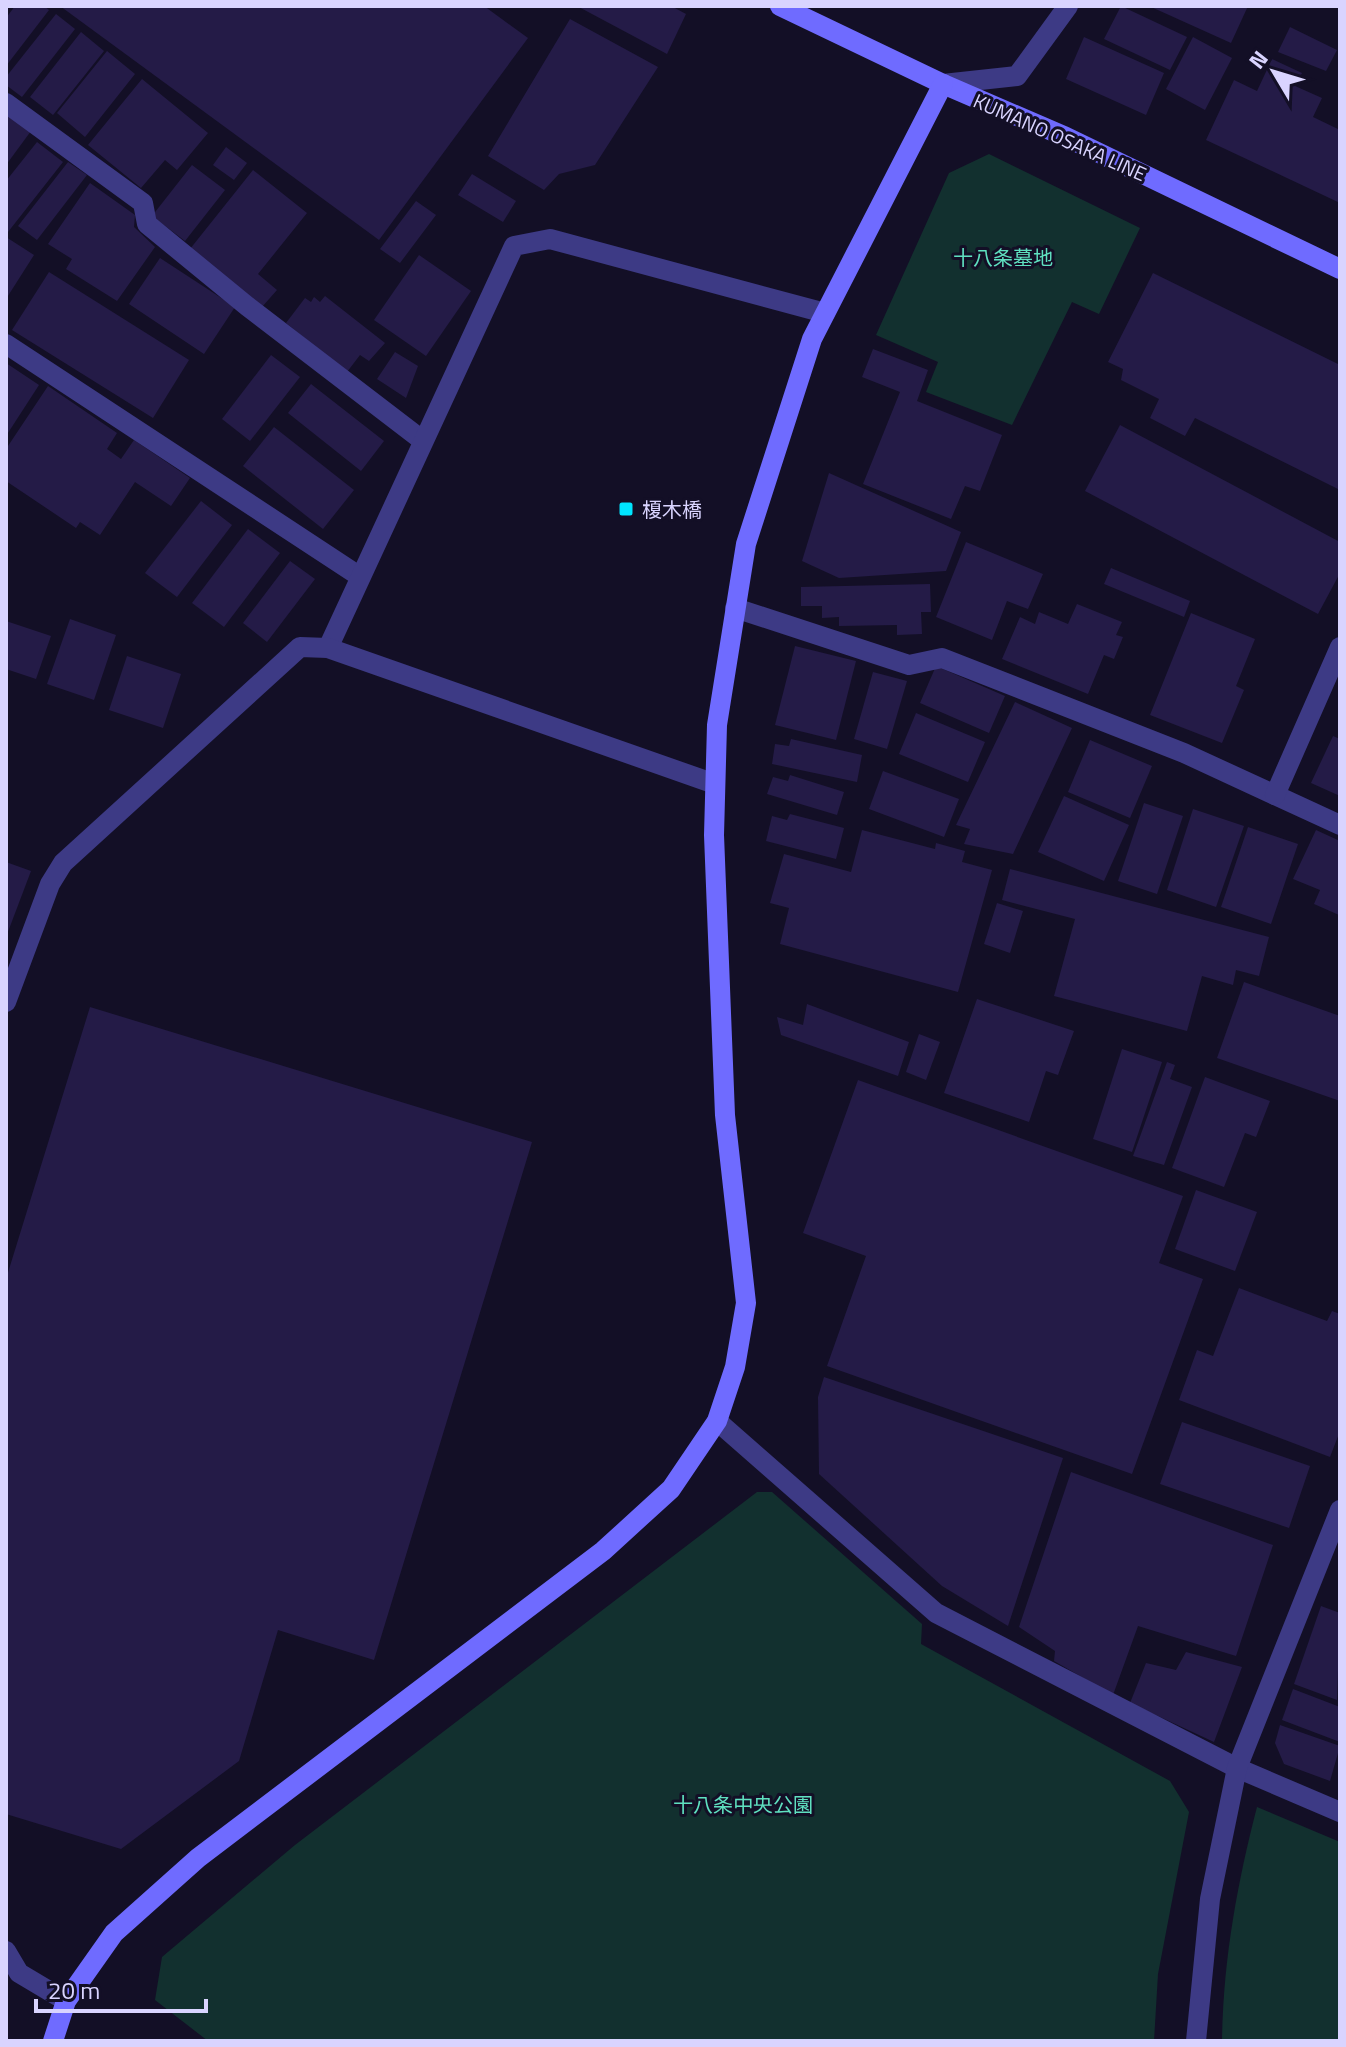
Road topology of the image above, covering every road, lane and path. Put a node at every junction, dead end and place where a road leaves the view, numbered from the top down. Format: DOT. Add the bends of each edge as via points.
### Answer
graph roads {
  1 [pos="780,6"];
  2 [pos="1068,6"];
  3 [pos="943,84"];
  4 [pos="6,103"];
  5 [pos="1340,269"];
  6 [pos="825,313"];
  7 [pos="6,344"];
  8 [pos="422,440"];
  9 [pos="359,576"];
  10 [pos="735,608"];
  11 [pos="1340,647"];
  12 [pos="328,648"];
  13 [pos="715,784"];
  14 [pos="1275,795"];
  15 [pos="1340,825"];
  16 [pos="6,1002"];
  17 [pos="717,1421"];
  18 [pos="1340,1510"];
  19 [pos="1237,1768"];
  20 [pos="1340,1812"];
  21 [pos="6,1951"];
  22 [pos="66,2001"];
  23 [pos="53,2041"];
  24 [pos="1196,2041"];
  1 -- 3 [label="street, KUMANO OSAKA LINE"];
  2 -- 3 [label="street" via="1017,76"];
  3 -- 5 [label="street, KUMANO OSAKA LINE"];
  3 -- 6 [label="street"];
  4 -- 8 [label="street" via="143,203 147,224"];
  6 -- 8 [label="street" via="550,239 514,246"];
  6 -- 10 [label="street" via="746,544"];
  7 -- 9 [label="street"];
  8 -- 9 [label="street"];
  9 -- 12 [label="street"];
  10 -- 13 [label="street" via="717,725"];
  10 -- 14 [label="street" via="909,665 942,658 1184,753"];
  11 -- 14 [label="street"];
  12 -- 13 [label="street"];
  12 -- 16 [label="street" via="300,647 63,863 50,884"];
  13 -- 17 [label="street" via="725,1115 746,1303 735,1367"];
  14 -- 15 [label="street"];
  17 -- 19 [label="street" via="936,1613"];
  17 -- 22 [label="street" via="671,1489 603,1551 198,1858 114,1933"];
  18 -- 19 [label="street"];
  19 -- 20 [label="street"];
  19 -- 24 [label="street" via="1210,1899"];
  21 -- 22 [label="street" via="19,1973"];
  22 -- 23 [label="street"];
}
